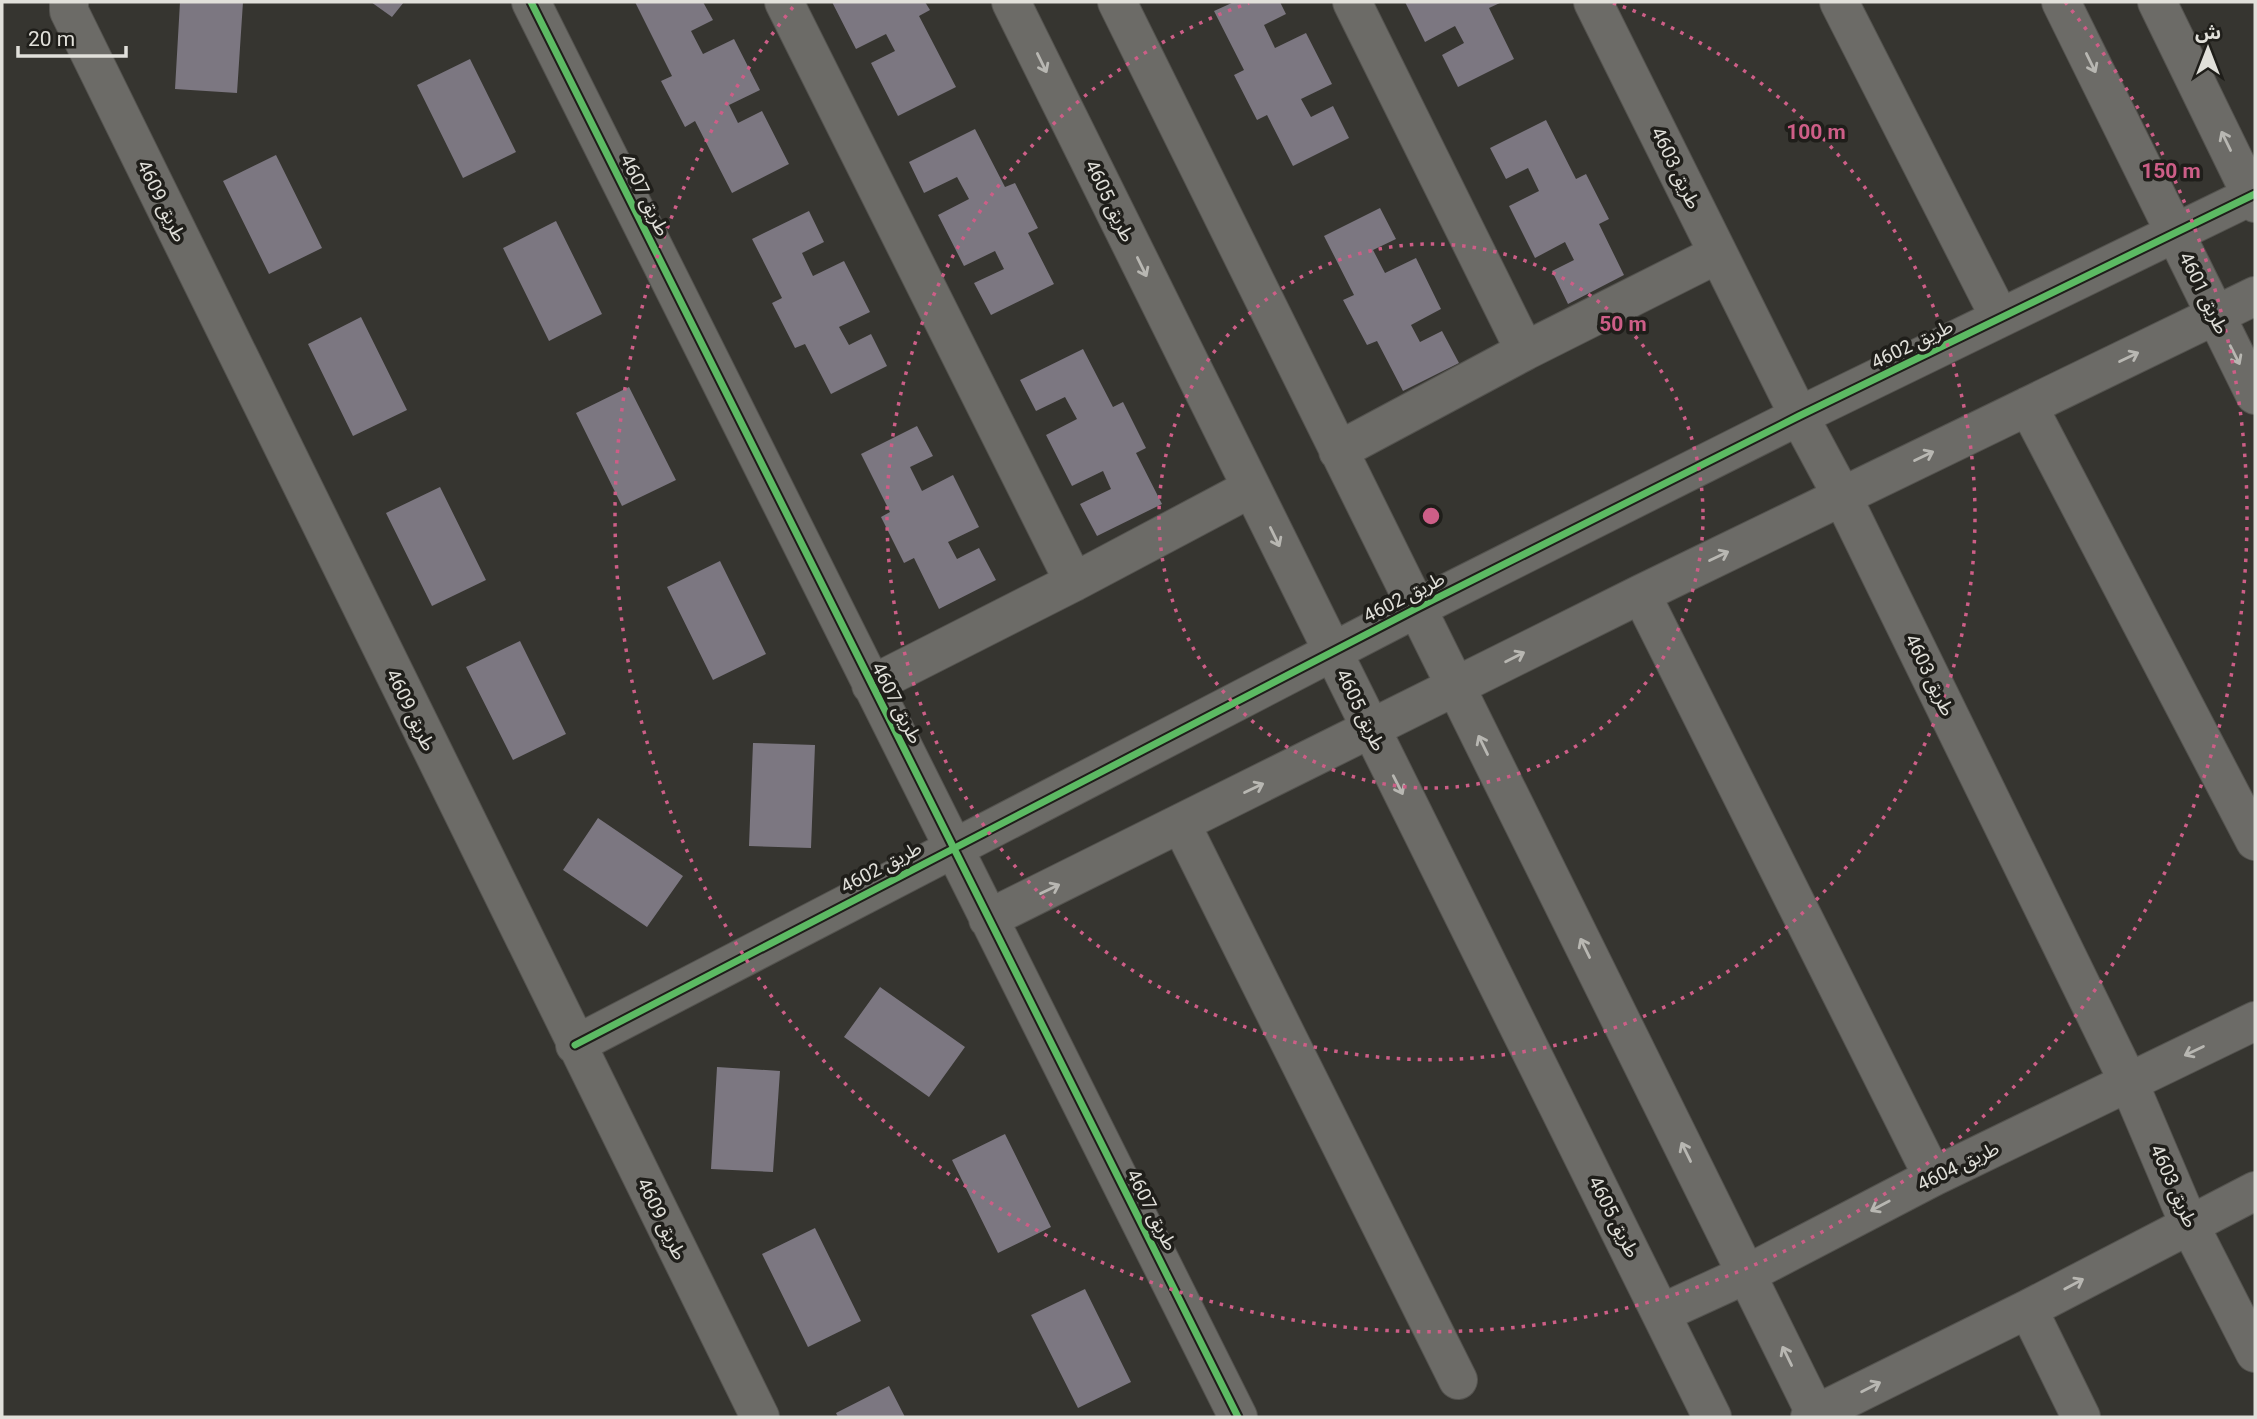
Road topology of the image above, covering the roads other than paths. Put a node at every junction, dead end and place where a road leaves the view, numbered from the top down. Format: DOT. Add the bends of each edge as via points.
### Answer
graph roads {
  1 [pos="69,2"];
  2 [pos="531,2"];
  3 [pos="784,2"];
  4 [pos="1012,2"];
  5 [pos="1117,2"];
  6 [pos="1352,2"];
  7 [pos="1593,2"];
  8 [pos="1839,2"];
  9 [pos="2061,2"];
  10 [pos="2157,2"];
  11 [pos="2254,197"];
  12 [pos="2175,233"];
  13 [pos="1718,254"];
  14 [pos="2255,296"];
  15 [pos="2215,315"];
  16 [pos="2000,318"];
  17 [pos="1525,351"];
  18 [pos="2255,395"];
  19 [pos="2028,406"];
  20 [pos="1800,416"];
  21 [pos="1338,452"];
  22 [pos="1251,488"];
  23 [pos="1842,496"];
  24 [pos="1074,582"];
  25 [pos="1641,594"];
  26 [pos="1417,608"];
  27 [pos="1332,652"];
  28 [pos="871,685"];
  29 [pos="1454,687"];
  30 [pos="1371,730"];
  31 [pos="1181,824"];
  32 [pos="2255,841"];
  33 [pos="953,848"];
  34 [pos="988,919"];
  35 [pos="2255,1021"];
  36 [pos="575,1045"];
  37 [pos="2129,1083"];
  38 [pos="1933,1177"];
  39 [pos="2255,1191"];
  40 [pos="2189,1224"];
  41 [pos="1747,1274"];
  42 [pos="2028,1309"];
  43 [pos="1662,1313"];
  44 [pos="2255,1353"];
  45 [pos="1458,1380"];
  46 [pos="1814,1416"];
  47 [pos="760,1417"];
  48 [pos="1238,1417"];
  49 [pos="1712,1417"];
  50 [pos="2081,1417"];
  1 -- 36 [label="street, طريق 4609" via="69,11"];
  2 -- 28 [label="street, طريق 4607"];
  3 -- 24 [label="street"];
  4 -- 22 [label="street, طريق 4605, one-way"];
  5 -- 21 [label="street"];
  6 -- 17 [label="street"];
  7 -- 13 [label="street, طريق 4603"];
  8 -- 16 [label="street"];
  9 -- 12 [label="street, طريق 4601, one-way"];
  11 -- 10 [label="street, one-way"];
  11 -- 12 [label="street, طريق 4602"];
  12 -- 15 [label="street, طريق 4601"];
  12 -- 16 [label="street, طريق 4602"];
  13 -- 17 [label="street"];
  13 -- 20 [label="street, طريق 4603"];
  14 -- 15 [label="street"];
  15 -- 18 [label="street, طريق 4601, one-way"];
  19 -- 15 [label="street, one-way"];
  16 -- 20 [label="street, طريق 4602"];
  17 -- 21 [label="street"];
  23 -- 19 [label="street, one-way"];
  19 -- 32 [label="street"];
  20 -- 23 [label="street, طريق 4603"];
  20 -- 26 [label="street, طريق 4602"];
  21 -- 26 [label="street"];
  22 -- 24 [label="street"];
  22 -- 27 [label="street, طريق 4605, one-way"];
  25 -- 23 [label="street, one-way"];
  23 -- 37 [label="street, طريق 4603"];
  24 -- 28 [label="street"];
  29 -- 25 [label="street, one-way"];
  25 -- 38 [label="street"];
  26 -- 27 [label="street, طريق 4602"];
  26 -- 29 [label="street"];
  27 -- 30 [label="street, طريق 4605"];
  27 -- 33 [label="street, طريق 4602"];
  28 -- 33 [label="street, طريق 4607"];
  29 -- 30 [label="street"];
  41 -- 29 [label="street, one-way"];
  31 -- 30 [label="street, one-way"];
  30 -- 43 [label="street, طريق 4605, one-way"];
  34 -- 31 [label="street, one-way"];
  31 -- 45 [label="street"];
  33 -- 34 [label="street, طريق 4607"];
  33 -- 36 [label="street, طريق 4602"];
  34 -- 48 [label="street, طريق 4607"];
  35 -- 37 [label="street, طريق 4604, one-way"];
  36 -- 47 [label="street, طريق 4609"];
  37 -- 38 [label="street, طريق 4604"];
  37 -- 40 [label="street, طريق 4603"];
  38 -- 41 [label="street, طريق 4604, one-way"];
  39 -- 40 [label="street"];
  42 -- 40 [label="street, one-way"];
  40 -- 44 [label="street, طريق 4603"];
  41 -- 43 [label="street, طريق 4604"];
  46 -- 41 [label="street, one-way"];
  46 -- 42 [label="street, one-way"];
  42 -- 50 [label="street"];
  43 -- 49 [label="street, طريق 4605"];
}
